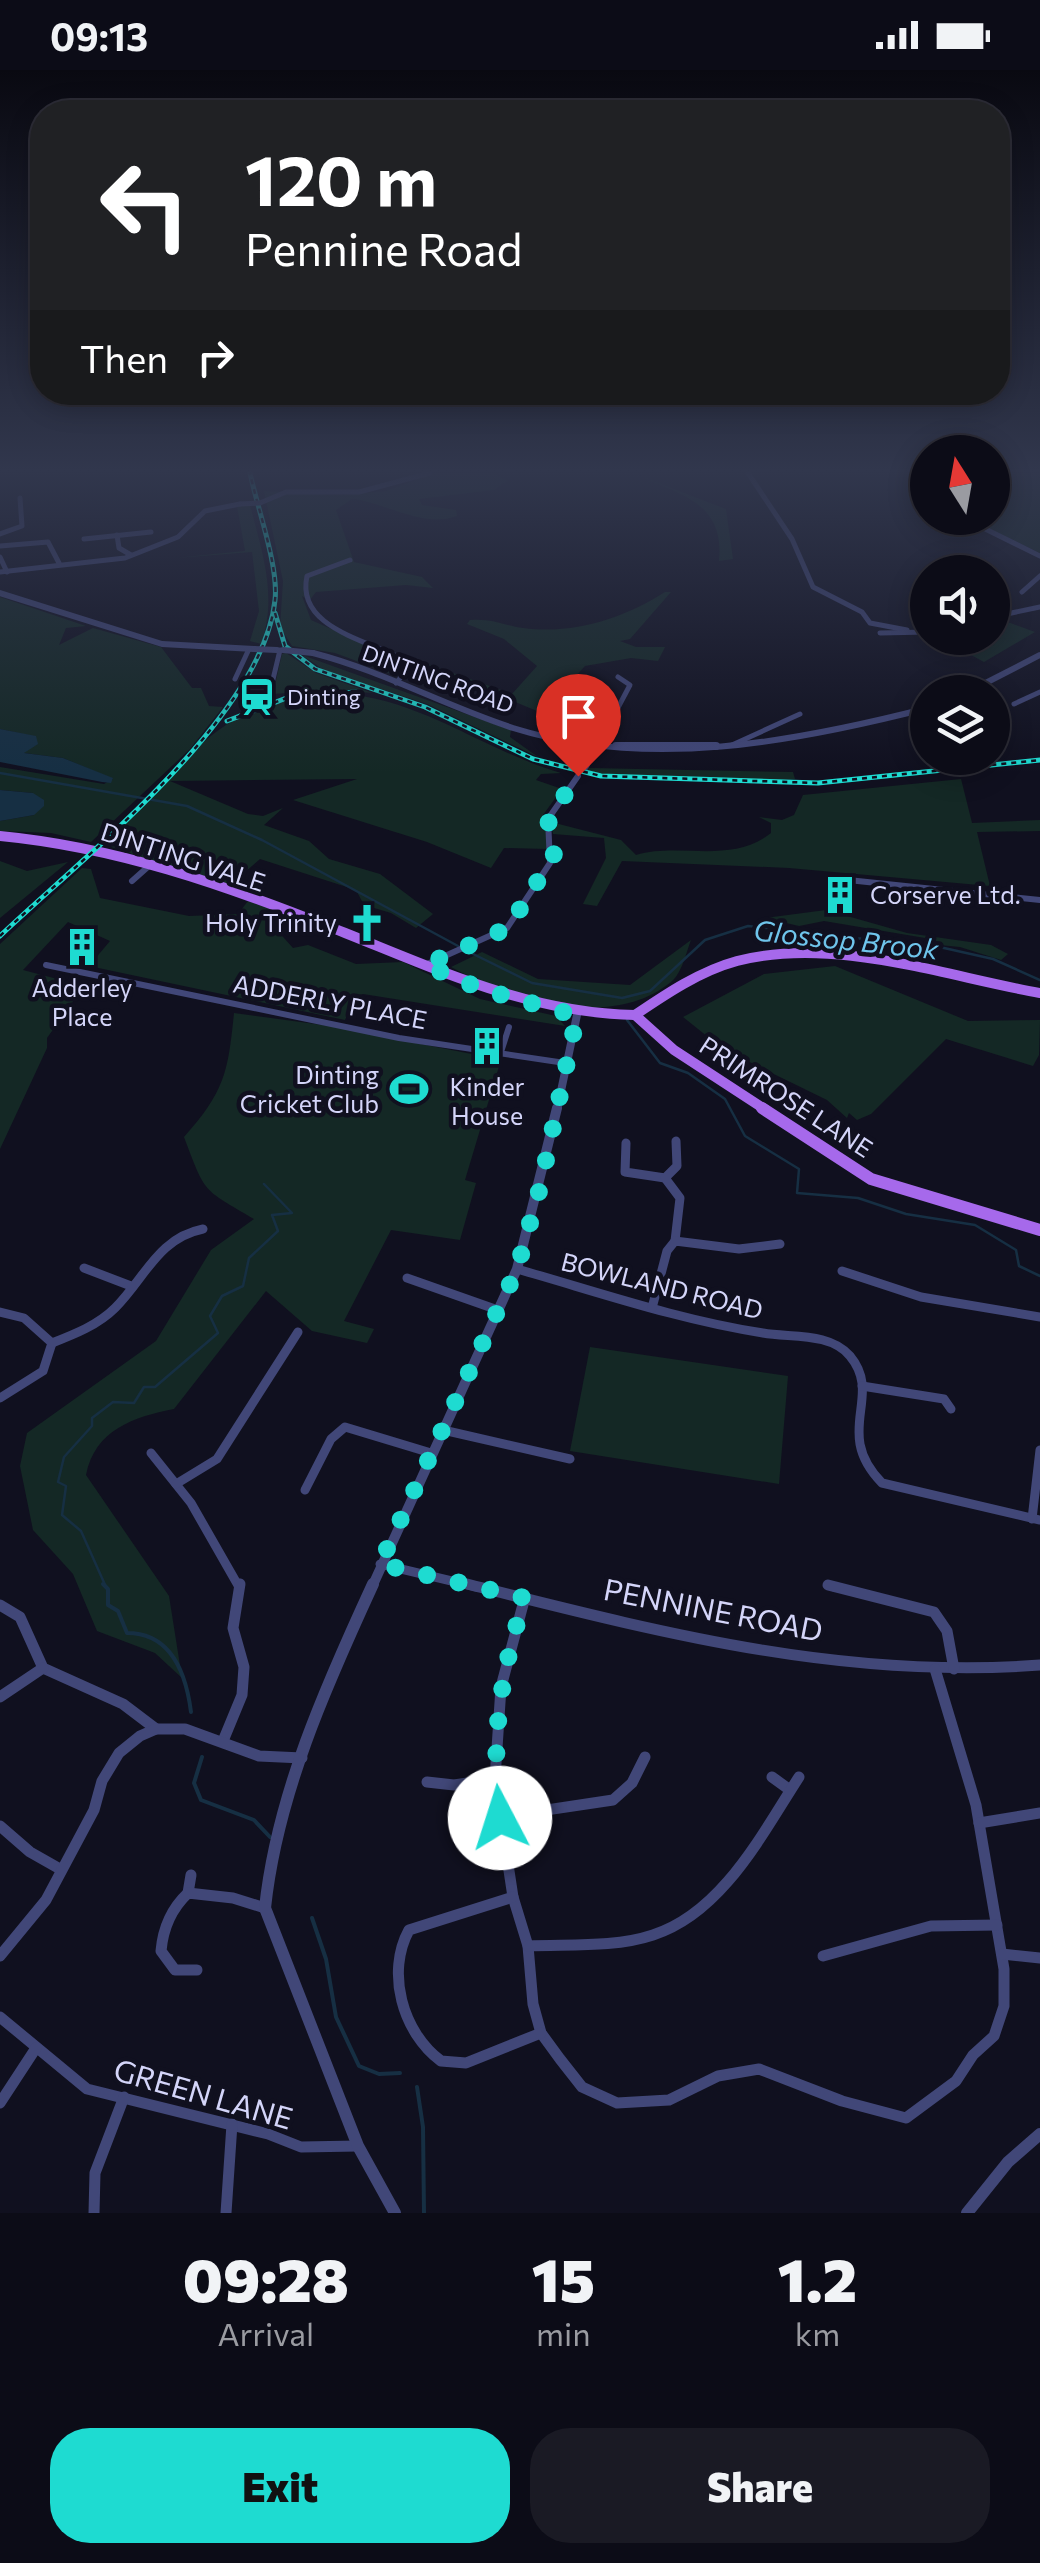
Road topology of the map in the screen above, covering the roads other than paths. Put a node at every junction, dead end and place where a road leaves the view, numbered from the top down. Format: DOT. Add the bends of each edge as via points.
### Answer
graph roads {
  1 [pos="315,573"];
  2 [pos="809,573"];
  3 [pos="1040,576"];
  4 [pos="1022,592"];
  5 [pos="0,593"];
  6 [pos="1040,606"];
  7 [pos="1010,613"];
  8 [pos="907,630"];
  9 [pos="910,630"];
  10 [pos="880,633"];
  11 [pos="251,649"];
  12 [pos="280,650"];
  13 [pos="1040,655"];
  14 [pos="1001,675"];
  15 [pos="618,677"];
  16 [pos="236,679"];
  17 [pos="396,683"];
  18 [pos="1040,692"];
  19 [pos="269,696"];
  20 [pos="1014,704"];
  21 [pos="910,712"];
  22 [pos="800,714"];
  23 [pos="602,742"];
  24 [pos="732,745"];
  25 [pos="0,836"];
  26 [pos="150,865"];
  27 [pos="848,880"];
  28 [pos="132,881"];
  29 [pos="1040,900"];
  30 [pos="46,964"];
  31 [pos="425,965"];
  32 [pos="1040,994"];
  33 [pos="635,1015"];
  34 [pos="577,1016"];
  35 [pos="509,1027"];
  36 [pos="500,1055"];
  37 [pos="565,1063"];
  38 [pos="676,1141"];
  39 [pos="626,1143"];
  40 [pos="665,1178"];
  41 [pos="203,1229"];
  42 [pos="1040,1230"];
  43 [pos="675,1241"];
  44 [pos="780,1244"];
  45 [pos="84,1268"];
  46 [pos="517,1269"];
  47 [pos="842,1270"];
  48 [pos="407,1278"];
  49 [pos="131,1286"];
  50 [pos="0,1298"];
  51 [pos="652,1308"];
  52 [pos="495,1309"];
  53 [pos="0,1312"];
  54 [pos="1040,1316"];
  55 [pos="298,1332"];
  56 [pos="52,1343"];
  57 [pos="862,1386"];
  58 [pos="0,1398"];
  59 [pos="952,1409"];
  60 [pos="441,1430"];
  61 [pos="1040,1450"];
  62 [pos="151,1453"];
  63 [pos="431,1453"];
  64 [pos="570,1459"];
  65 [pos="176,1484"];
  66 [pos="305,1490"];
  67 [pos="1036,1519"];
  68 [pos="380,1564"];
  69 [pos="828,1585"];
  70 [pos="525,1598"];
  71 [pos="0,1605"];
  72 [pos="1040,1665"];
  73 [pos="42,1668"];
  74 [pos="935,1669"];
  75 [pos="954,1669"];
  76 [pos="0,1698"];
  77 [pos="156,1729"];
  78 [pos="223,1741"];
  79 [pos="645,1757"];
  80 [pos="302,1758"];
  81 [pos="772,1777"];
  82 [pos="798,1777"];
  83 [pos="495,1779"];
  84 [pos="427,1782"];
  85 [pos="790,1790"];
  86 [pos="1040,1813"];
  87 [pos="500,1818"];
  88 [pos="979,1823"];
  89 [pos="0,1826"];
  90 [pos="60,1869"];
  91 [pos="191,1875"];
  92 [pos="188,1893"];
  93 [pos="513,1897"];
  94 [pos="265,1908"];
  95 [pos="997,1925"];
  96 [pos="528,1946"];
  97 [pos="1002,1954"];
  98 [pos="0,1956"];
  99 [pos="824,1956"];
  100 [pos="1040,1958"];
  101 [pos="197,1970"];
  102 [pos="0,2017"];
  103 [pos="541,2033"];
  104 [pos="36,2048"];
  105 [pos="124,2097"];
  106 [pos="0,2102"];
  107 [pos="232,2124"];
  108 [pos="1040,2134"];
  109 [pos="358,2146"];
  110 [pos="94,2213"];
  111 [pos="226,2213"];
  112 [pos="395,2213"];
  113 [pos="967,2213"];
  1 -- 17 [label="street" via="303,584 316,617 412,664"];
  2 -- 8 [label="street" via="818,592 862,612 870,623"];
  3 -- 4 [label="street"];
  5 -- 11 [label="street, DINTING ROAD" via="162,644"];
  6 -- 7 [label="street"];
  8 -- 9 [label="street"];
  8 -- 10 [label="street"];
  11 -- 12 [label="street, DINTING ROAD, bridge"];
  11 -- 16 [label="street"];
  12 -- 17 [label="street, DINTING ROAD, bridge" via="313,654"];
  12 -- 19 [label="street"];
  13 -- 14 [label="street"];
  15 -- 23 [label="street" via="630,685"];
  17 -- 23 [label="street, DINTING ROAD" via="542,736"];
  18 -- 20 [label="street"];
  21 -- 24 [label="street, DINTING ROAD" via="824,734"];
  22 -- 24 [label="street"];
  23 -- 24 [label="street, DINTING ROAD"];
  23 -- 31 [label="street" via="548,819 554,854 508,928"];
  25 -- 26 [label="main road, DINTING VALE" via="80,845"];
  26 -- 28 [label="street"];
  26 -- 31 [label="main road, DINTING VALE"];
  27 -- 29 [label="street"];
  30 -- 36 [label="street, ADDERLY PLACE"];
  31 -- 34 [label="main road, DINTING VALE"];
  32 -- 33 [label="main road" via="787,953 716,968"];
  33 -- 34 [label="main road, DINTING VALE"];
  33 -- 42 [label="main road, PRIMROSE LANE" via="674,1050 871,1179"];
  34 -- 37 [label="street"];
  35 -- 36 [label="street"];
  36 -- 37 [label="street, ADDERLY PLACE"];
  37 -- 46 [label="street"];
  38 -- 40 [label="street" via="677,1166"];
  39 -- 40 [label="street" via="625,1172"];
  40 -- 43 [label="street" via="680,1198"];
  41 -- 49 [label="street" via="172,1239"];
  43 -- 44 [label="street" via="739,1249"];
  43 -- 51 [label="street"];
  45 -- 49 [label="street"];
  46 -- 51 [label="street, BOWLAND ROAD"];
  46 -- 52 [label="street"];
  47 -- 54 [label="street" via="921,1296"];
  48 -- 52 [label="street"];
  49 -- 56 [label="street" via="104,1317"];
  50 -- 53 [label="street"];
  51 -- 57 [label="street, BOWLAND ROAD" via="720,1326 818,1338 850,1355"];
  52 -- 60 [label="street"];
  53 -- 56 [label="street" via="24,1318"];
  55 -- 65 [label="street" via="216,1459"];
  56 -- 58 [label="street" via="47,1369"];
  57 -- 59 [label="street" via="944,1399"];
  57 -- 67 [label="street" via="854,1443 865,1470 882,1483"];
  60 -- 63 [label="street"];
  60 -- 64 [label="street"];
  61 -- 67 [label="street"];
  62 -- 65 [label="street"];
  63 -- 66 [label="street" via="345,1428 331,1439"];
  63 -- 68 [label="street"];
  65 -- 78 [label="street" via="240,1582 233,1628 244,1667 242,1694"];
  68 -- 70 [label="street, PENNINE ROAD"];
  68 -- 80 [label="street" via="319,1702"];
  69 -- 75 [label="street" via="938,1612"];
  70 -- 74 [label="street, PENNINE ROAD" via="754,1649"];
  70 -- 83 [label="street" via="501,1687"];
  71 -- 73 [label="street" via="20,1617"];
  72 -- 75 [label="street, PENNINE ROAD"];
  73 -- 76 [label="street"];
  73 -- 77 [label="street" via="123,1704"];
  74 -- 75 [label="street, PENNINE ROAD"];
  74 -- 88 [label="street"];
  77 -- 78 [label="street" via="185,1729"];
  77 -- 90 [label="street" via="119,1753"];
  78 -- 80 [label="street" via="259,1756"];
  79 -- 87 [label="street" via="632,1783 613,1800"];
  80 -- 94 [label="street"];
  81 -- 85 [label="street"];
  82 -- 85 [label="street"];
  83 -- 84 [label="street"];
  83 -- 87 [label="street"];
  85 -- 96 [label="street" via="723,1884 685,1920 652,1935"];
  86 -- 88 [label="street"];
  87 -- 93 [label="street"];
  88 -- 95 [label="street"];
  89 -- 90 [label="street"];
  90 -- 98 [label="street" via="46,1900"];
  91 -- 92 [label="street"];
  92 -- 94 [label="street"];
  92 -- 101 [label="street" via="166,1926 161,1951 174,1970"];
  93 -- 96 [label="street"];
  93 -- 103 [label="street" via="410,1930 396,1956 403,1993 416,2039 430,2057 454,2064 515,2036"];
  94 -- 109 [label="street"];
  95 -- 97 [label="street"];
  95 -- 99 [label="street" via="940,1924"];
  96 -- 103 [label="street"];
  97 -- 100 [label="street"];
  97 -- 103 [label="street" via="1004,2006 994,2036 956,2081 906,2118 759,2069 718,2076 669,2100 617,2103 582,2087"];
  102 -- 104 [label="street, GREEN LANE"];
  104 -- 105 [label="street, GREEN LANE" via="87,2089"];
  104 -- 106 [label="street"];
  105 -- 107 [label="street, GREEN LANE"];
  105 -- 110 [label="street" via="96,2173"];
  107 -- 109 [label="street, GREEN LANE" via="293,2148"];
  107 -- 111 [label="street"];
  108 -- 113 [label="street"];
  109 -- 112 [label="street"];
}
